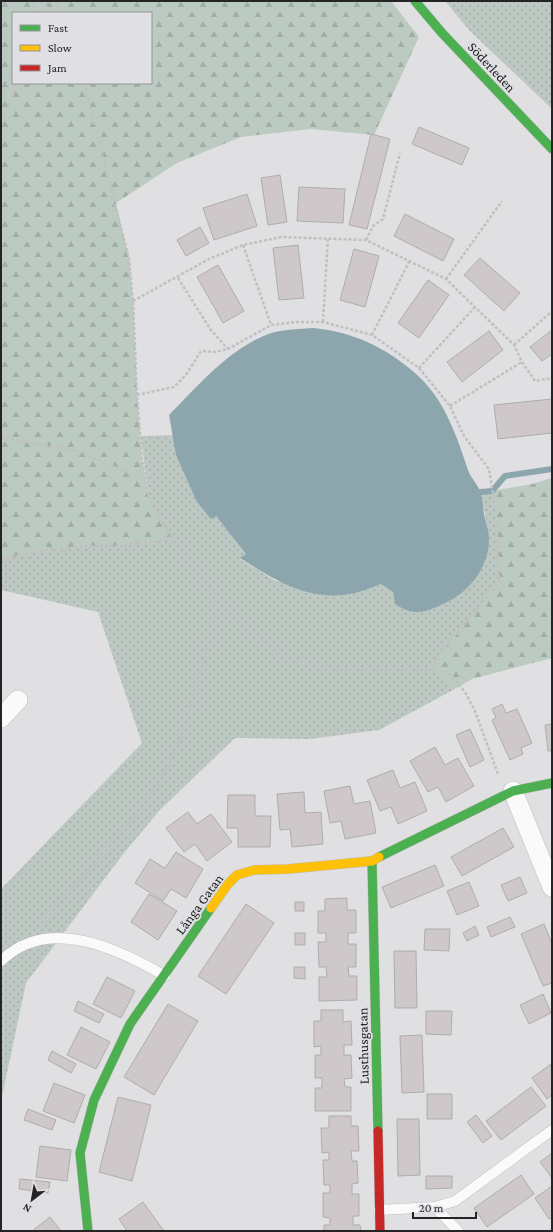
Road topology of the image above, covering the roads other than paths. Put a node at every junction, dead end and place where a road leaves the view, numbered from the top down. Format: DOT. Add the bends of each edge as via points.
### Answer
graph roads {
  1 [pos="415,1"];
  2 [pos="550,142"];
  3 [pos="18,700"];
  4 [pos="1,718"];
  5 [pos="552,783"];
  6 [pos="513,791"];
  7 [pos="372,861"];
  8 [pos="552,887"];
  9 [pos="1,961"];
  10 [pos="165,976"];
  11 [pos="552,1130"];
  12 [pos="435,1207"];
  13 [pos="379,1210"];
  14 [pos="88,1231"];
  15 [pos="380,1231"];
  16 [pos="458,1231"];
  1 -- 2 [label="street, Söderleden" via="442,33"];
  3 -- 4 [label="street"];
  5 -- 6 [label="street, Långa Gatan"];
  6 -- 7 [label="street, Långa Gatan"];
  6 -- 8 [label="street"];
  7 -- 10 [label="street, Långa Gatan" via="254,870 237,875 228,884"];
  7 -- 13 [label="street, Lusthusgatan"];
  9 -- 10 [label="lane" via="24,943 58,937 82,940 129,957"];
  10 -- 14 [label="street, Långa Gatan" via="130,1024 94,1100 80,1153"];
  11 -- 12 [label="lane" via="456,1201"];
  12 -- 13 [label="lane"];
  12 -- 16 [label="lane"];
  13 -- 15 [label="street, Lusthusgatan"];
}
